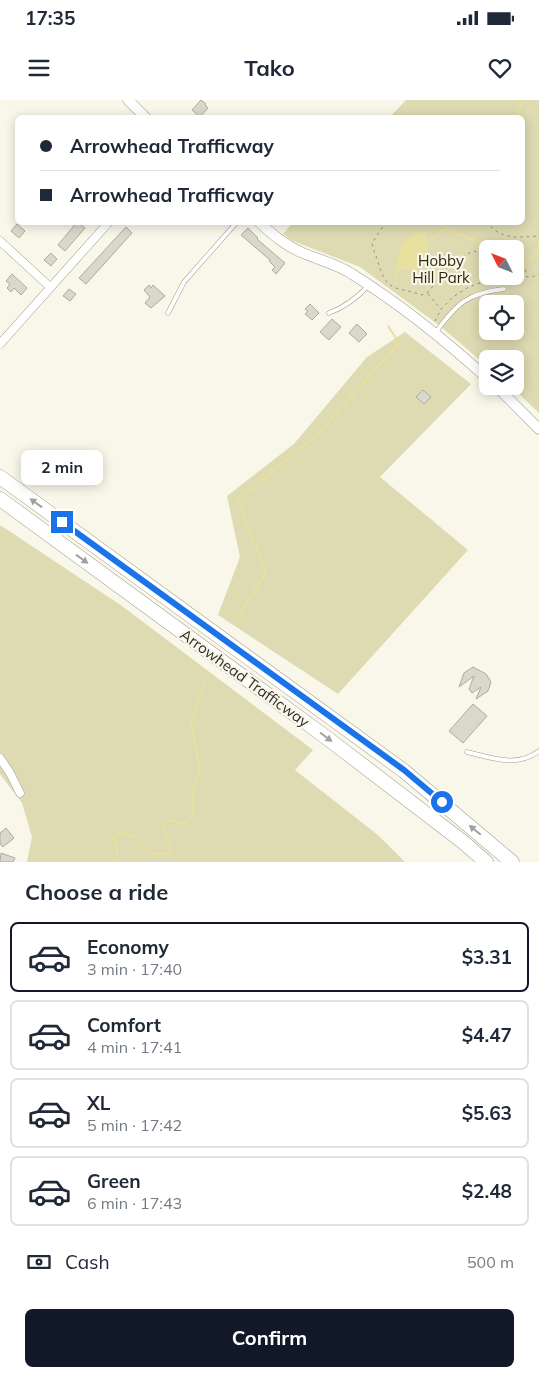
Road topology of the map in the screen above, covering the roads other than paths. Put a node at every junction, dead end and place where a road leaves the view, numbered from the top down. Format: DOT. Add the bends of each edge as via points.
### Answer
graph roads {
  1 [pos="128,100"];
  2 [pos="143,115"];
  3 [pos="106,225"];
  4 [pos="234,225"];
  5 [pos="263,225"];
  6 [pos="0,241"];
  7 [pos="368,286"];
  8 [pos="50,287"];
  9 [pos="504,289"];
  10 [pos="168,313"];
  11 [pos="329,313"];
  12 [pos="435,334"];
  13 [pos="0,344"];
  14 [pos="479,371"];
  15 [pos="505,395"];
  16 [pos="539,429"];
  17 [pos="0,477"];
  18 [pos="0,499"];
  19 [pos="539,751"];
  20 [pos="467,752"];
  21 [pos="1,763"];
  22 [pos="20,793"];
  23 [pos="486,862"];
  24 [pos="512,862"];
  1 -- 2 [label="street"];
  3 -- 8 [label="street"];
  4 -- 10 [label="lane" via="184,282"];
  5 -- 7 [label="street" via="284,243 350,273"];
  6 -- 8 [label="street"];
  7 -- 11 [label="lane" via="348,304"];
  7 -- 12 [label="street"];
  8 -- 13 [label="street"];
  9 -- 12 [label="lane" via="484,291 462,302"];
  12 -- 14 [label="street"];
  15 -- 16 [label="street"];
  24 -- 17 [label="highway, Arrowhead Trafficway, one-way" via="404,770"];
  18 -- 23 [label="highway, Arrowhead Trafficway, one-way" via="327,738"];
  19 -- 20 [label="lane" via="518,761 502,761"];
  21 -- 22 [label="street"];
}
